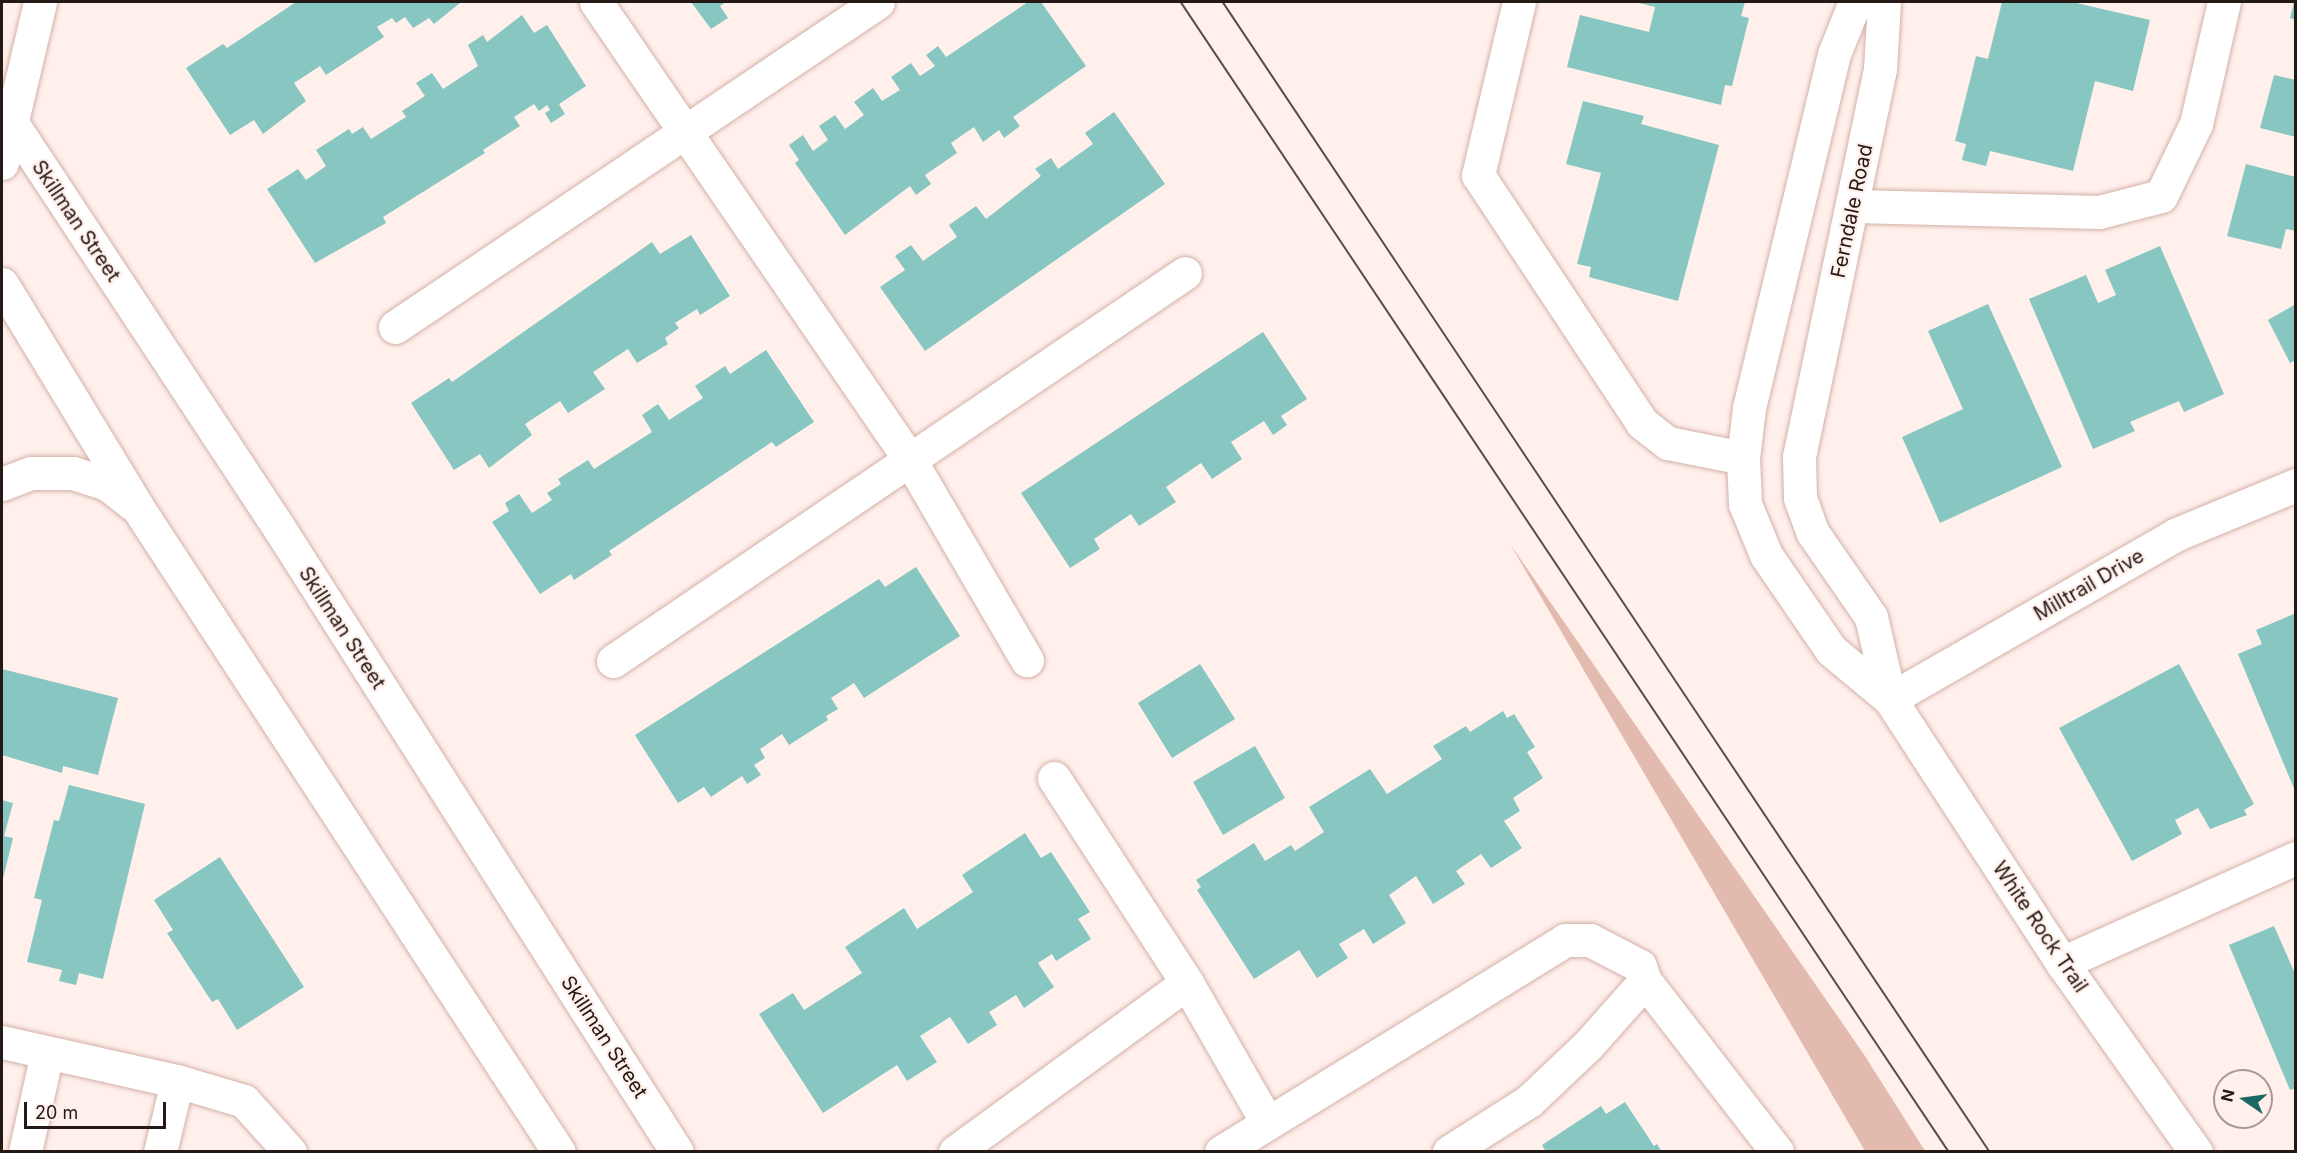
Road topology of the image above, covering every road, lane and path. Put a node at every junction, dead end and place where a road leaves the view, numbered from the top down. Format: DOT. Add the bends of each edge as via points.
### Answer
graph roads {
  1 [pos="40,2"];
  2 [pos="596,2"];
  3 [pos="878,2"];
  4 [pos="1519,2"];
  5 [pos="1855,2"];
  6 [pos="1884,2"];
  7 [pos="2224,2"];
  8 [pos="6,116"];
  9 [pos="684,132"];
  10 [pos="2,163"];
  11 [pos="1854,206"];
  12 [pos="1185,273"];
  13 [pos="2,284"];
  14 [pos="395,327"];
  15 [pos="1806,418"];
  16 [pos="1743,458"];
  17 [pos="910,460"];
  18 [pos="2,484"];
  19 [pos="2295,485"];
  20 [pos="138,508"];
  21 [pos="1027,660"];
  22 [pos="613,661"];
  23 [pos="1890,699"];
  24 [pos="1054,778"];
  25 [pos="2295,858"];
  26 [pos="2062,963"];
  27 [pos="1645,981"];
  28 [pos="1187,983"];
  29 [pos="2,1042"];
  30 [pos="47,1053"];
  31 [pos="177,1081"];
  32 [pos="1267,1122"];
  33 [pos="25,1152"];
  34 [pos="160,1152"];
  35 [pos="290,1152"];
  36 [pos="559,1152"];
  37 [pos="677,1152"];
  38 [pos="956,1152"];
  39 [pos="1221,1152"];
  40 [pos="1449,1152"];
  41 [pos="1777,1152"];
  42 [pos="2196,1152"];
  1 -- 8 [label="main road"];
  2 -- 9 [label="main road"];
  3 -- 9 [label="main road"];
  4 -- 16 [label="main road" via="1478,175 1642,423 1668,443"];
  5 -- 16 [label="main road, White Rock Trail" via="1834,54 1749,408"];
  6 -- 11 [label="main road, Ferndale Road" via="1880,69"];
  7 -- 11 [label="main road" via="2196,124 2161,196 2099,212"];
  8 -- 10 [label="main road"];
  8 -- 37 [label="main road, Skillman Street" via="279,528"];
  9 -- 14 [label="main road"];
  9 -- 17 [label="main road"];
  11 -- 15 [label="main road, Ferndale Road"];
  12 -- 17 [label="main road"];
  13 -- 20 [label="main road"];
  15 -- 23 [label="main road, White Rock Trail" via="1799,456 1800,498 1813,533 1870,617"];
  16 -- 23 [label="main road, White Rock Trail" via="1745,504 1766,555 1831,650"];
  17 -- 21 [label="main road"];
  17 -- 22 [label="main road"];
  18 -- 20 [label="main road" via="31,473 73,473 107,484"];
  19 -- 23 [label="main road, Milltrail Drive" via="2177,534"];
  20 -- 36 [label="main road"];
  23 -- 26 [label="main road, White Rock Trail"];
  24 -- 28 [label="main road"];
  25 -- 26 [label="main road"];
  26 -- 42 [label="main road, White Rock Trail"];
  27 -- 32 [label="main road" via="1640,966 1618,952 1590,940 1565,940"];
  27 -- 40 [label="main road" via="1587,1046 1529,1101"];
  27 -- 41 [label="main road"];
  28 -- 32 [label="main road"];
  28 -- 38 [label="main road"];
  29 -- 30 [label="main road"];
  30 -- 31 [label="main road"];
  30 -- 33 [label="main road"];
  31 -- 34 [label="main road"];
  31 -- 35 [label="main road" via="243,1101"];
  32 -- 39 [label="main road"];
}
